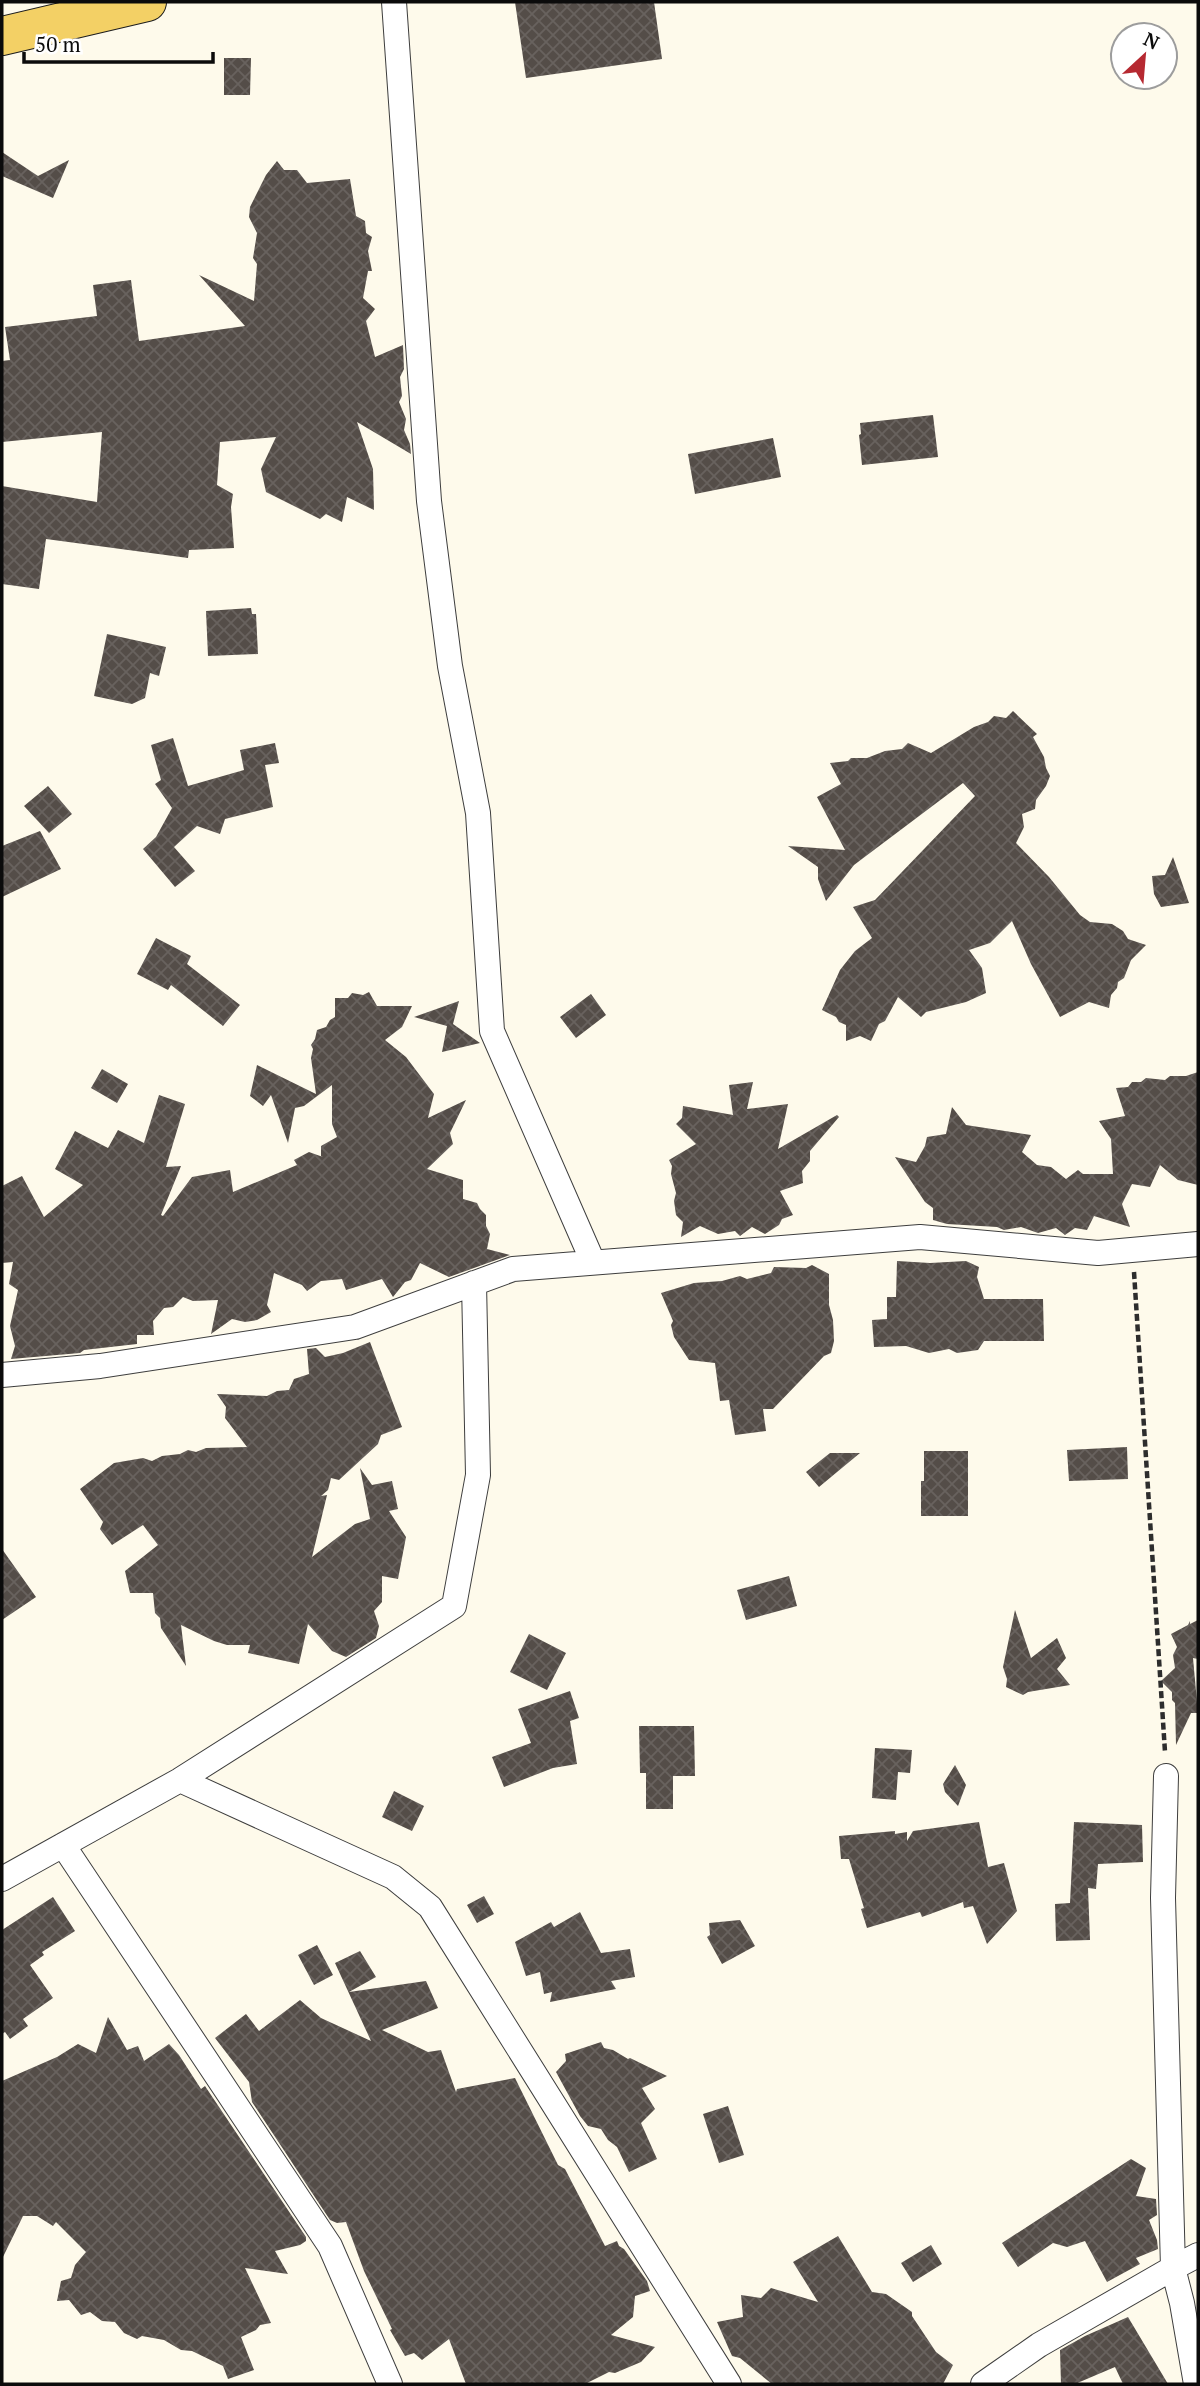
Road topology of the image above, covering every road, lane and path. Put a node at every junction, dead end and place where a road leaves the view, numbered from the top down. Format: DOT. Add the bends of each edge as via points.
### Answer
graph roads {
  1 [pos="147,2"];
  2 [pos="394,2"];
  3 [pos="2,36"];
  4 [pos="1198,1244"];
  5 [pos="1132,1250"];
  6 [pos="593,1262"];
  7 [pos="474,1283"];
  8 [pos="2,1375"];
  9 [pos="1166,1776"];
  10 [pos="180,1780"];
  11 [pos="63,1845"];
  12 [pos="2,1879"];
  13 [pos="1198,2255"];
  14 [pos="1173,2267"];
  15 [pos="390,2384"];
  16 [pos="729,2384"];
  17 [pos="983,2384"];
  18 [pos="1196,2384"];
  1 -- 3 [label="main road"];
  2 -- 6 [label="street" via="429,501 450,666 478,813 492,1031"];
  4 -- 5 [label="street"];
  5 -- 6 [label="street" via="1098,1253 920,1237"];
  5 -- 9 [label="path"];
  6 -- 7 [label="street" via="513,1269"];
  7 -- 8 [label="street" via="355,1327 100,1366"];
  7 -- 10 [label="street" via="478,1475 454,1606"];
  9 -- 14 [label="street" via="1163,1898"];
  10 -- 11 [label="street"];
  10 -- 16 [label="street" via="393,1877 430,1908"];
  11 -- 12 [label="street"];
  11 -- 15 [label="street" via="330,2246"];
  13 -- 14 [label="street"];
  14 -- 17 [label="street" via="1039,2345"];
  14 -- 18 [label="street"];
}
